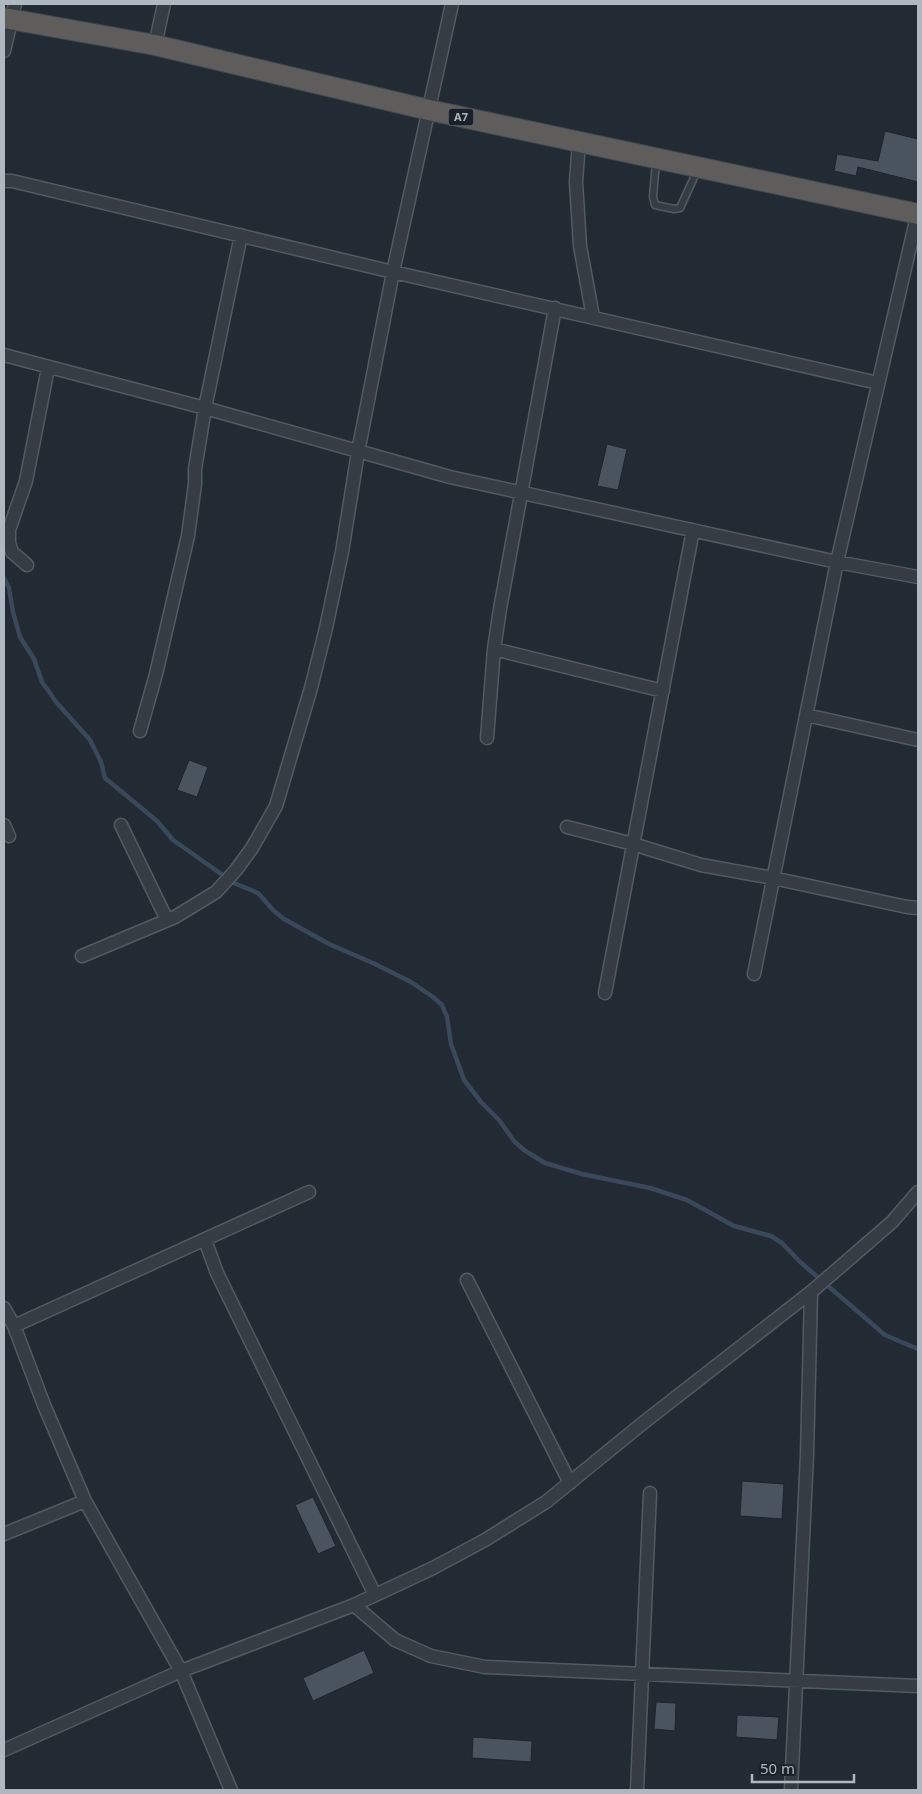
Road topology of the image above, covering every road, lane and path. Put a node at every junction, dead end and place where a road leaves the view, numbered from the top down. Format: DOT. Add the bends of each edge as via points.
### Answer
graph roads {
  1 [pos="164,4"];
  2 [pos="452,4"];
  3 [pos="10,14"];
  4 [pos="155,45"];
  5 [pos="4,51"];
  6 [pos="429,110"];
  7 [pos="579,142"];
  8 [pos="657,158"];
  9 [pos="699,167"];
  10 [pos="4,182"];
  11 [pos="918,213"];
  12 [pos="241,235"];
  13 [pos="393,272"];
  14 [pos="556,308"];
  15 [pos="592,317"];
  16 [pos="4,355"];
  17 [pos="48,368"];
  18 [pos="878,383"];
  19 [pos="205,408"];
  20 [pos="358,452"];
  21 [pos="521,492"];
  22 [pos="694,530"];
  23 [pos="837,562"];
  24 [pos="27,566"];
  25 [pos="918,577"];
  26 [pos="494,649"];
  27 [pos="663,691"];
  28 [pos="806,715"];
  29 [pos="140,731"];
  30 [pos="487,738"];
  31 [pos="918,740"];
  32 [pos="121,825"];
  33 [pos="566,827"];
  34 [pos="633,844"];
  35 [pos="773,878"];
  36 [pos="918,908"];
  37 [pos="167,920"];
  38 [pos="82,956"];
  39 [pos="754,974"];
  40 [pos="605,993"];
  41 [pos="309,1192"];
  42 [pos="918,1192"];
  43 [pos="204,1240"];
  44 [pos="467,1280"];
  45 [pos="813,1290"];
  46 [pos="4,1308"];
  47 [pos="14,1326"];
  48 [pos="570,1483"];
  49 [pos="650,1494"];
  50 [pos="85,1501"];
  51 [pos="4,1534"];
  52 [pos="375,1596"];
  53 [pos="354,1605"];
  54 [pos="181,1671"];
  55 [pos="641,1675"];
  56 [pos="797,1680"];
  57 [pos="918,1686"];
  58 [pos="4,1750"];
  59 [pos="231,1790"];
  60 [pos="637,1790"];
  61 [pos="791,1790"];
  1 -- 4 [label="street"];
  2 -- 6 [label="street"];
  3 -- 4 [label="highway, A7"];
  3 -- 5 [label="street"];
  4 -- 6 [label="highway, A7"];
  6 -- 7 [label="highway, A7"];
  6 -- 13 [label="street"];
  7 -- 8 [label="highway, A7"];
  7 -- 15 [label="street" via="576,182 579,237"];
  8 -- 9 [label="highway, A7"];
  8 -- 9 [label="lane" via="655,204 674,209 680,208"];
  9 -- 11 [label="highway, A7"];
  10 -- 12 [label="street" via="12,181"];
  11 -- 18 [label="street"];
  12 -- 13 [label="street"];
  12 -- 19 [label="street"];
  13 -- 14 [label="street"];
  13 -- 20 [label="street"];
  14 -- 15 [label="street"];
  14 -- 21 [label="street"];
  15 -- 18 [label="street"];
  16 -- 17 [label="street"];
  17 -- 19 [label="street"];
  17 -- 24 [label="street" via="26,481 10,530 12,552"];
  18 -- 23 [label="street"];
  19 -- 20 [label="street"];
  19 -- 29 [label="street" via="188,536"];
  20 -- 21 [label="street"];
  20 -- 37 [label="street" via="326,628 276,806 252,848 216,892"];
  21 -- 22 [label="street"];
  21 -- 26 [label="street"];
  22 -- 23 [label="street"];
  22 -- 27 [label="street"];
  23 -- 25 [label="street"];
  23 -- 28 [label="street"];
  26 -- 27 [label="street"];
  26 -- 30 [label="street"];
  27 -- 34 [label="street"];
  28 -- 31 [label="street"];
  28 -- 35 [label="street"];
  32 -- 37 [label="street"];
  33 -- 34 [label="street"];
  34 -- 35 [label="street" via="701,865"];
  34 -- 40 [label="street"];
  35 -- 36 [label="street"];
  35 -- 39 [label="street"];
  37 -- 38 [label="street"];
  41 -- 43 [label="street"];
  42 -- 45 [label="street" via="892,1222"];
  43 -- 47 [label="street"];
  43 -- 52 [label="street"];
  44 -- 48 [label="street"];
  45 -- 48 [label="street"];
  45 -- 56 [label="street"];
  46 -- 47 [label="street"];
  47 -- 50 [label="street"];
  48 -- 52 [label="street" via="485,1540"];
  49 -- 55 [label="street"];
  50 -- 51 [label="street"];
  50 -- 54 [label="street"];
  52 -- 53 [label="street"];
  53 -- 54 [label="street"];
  53 -- 55 [label="street" via="395,1640 431,1656 485,1667"];
  54 -- 58 [label="street"];
  54 -- 59 [label="street"];
  55 -- 56 [label="street"];
  55 -- 60 [label="street"];
  56 -- 57 [label="street"];
  56 -- 61 [label="street"];
}
